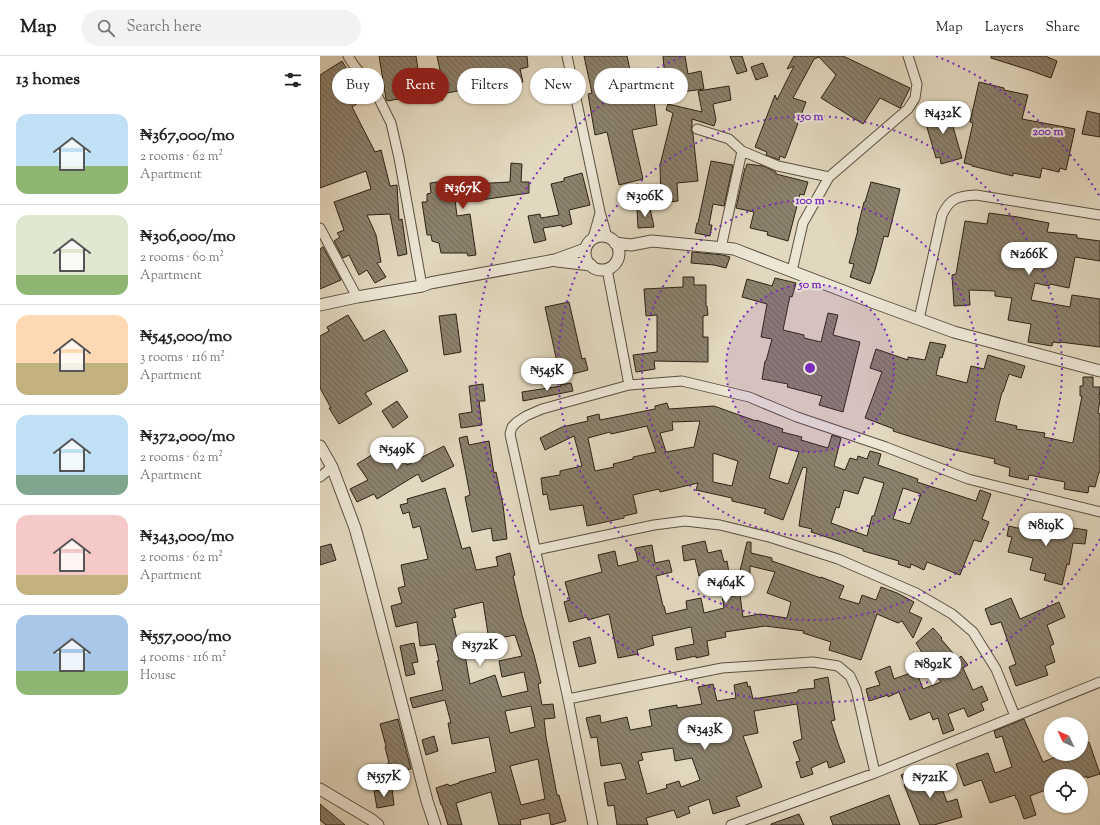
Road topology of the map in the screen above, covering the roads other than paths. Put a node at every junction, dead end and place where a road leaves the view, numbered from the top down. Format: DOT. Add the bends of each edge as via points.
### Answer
graph roads {
  1 [pos="348,56"];
  2 [pos="567,56"];
  3 [pos="908,56"];
  4 [pos="697,129"];
  5 [pos="742,151"];
  6 [pos="829,177"];
  7 [pos="600,212"];
  8 [pos="1100,215"];
  9 [pos="320,228"];
  10 [pos="593,238"];
  11 [pos="611,240"];
  12 [pos="631,245"];
  13 [pos="722,248"];
  14 [pos="585,249"];
  15 [pos="618,255"];
  16 [pos="554,260"];
  17 [pos="591,265"];
  18 [pos="607,268"];
  19 [pos="792,271"];
  20 [pos="422,286"];
  21 [pos="357,297"];
  22 [pos="320,305"];
  23 [pos="919,319"];
  24 [pos="1100,371"];
  25 [pos="629,385"];
  26 [pos="320,446"];
  27 [pos="332,467"];
  28 [pos="320,477"];
  29 [pos="1100,512"];
  30 [pos="536,550"];
  31 [pos="1100,682"];
  32 [pos="568,699"];
  33 [pos="1015,716"];
  34 [pos="876,773"];
  35 [pos="320,789"];
  36 [pos="378,825"];
  37 [pos="435,825"];
  38 [pos="593,825"];
  39 [pos="731,825"];
  1 -- 20 [label="street" via="376,92 391,123"];
  2 -- 7 [label="street"];
  3 -- 6 [label="street" via="917,84 915,98 908,109"];
  4 -- 5 [label="street" via="729,140"];
  5 -- 6 [label="street" via="778,166"];
  5 -- 13 [label="street"];
  6 -- 19 [label="street" via="803,223"];
  7 -- 10 [label="street"];
  7 -- 11 [label="street"];
  8 -- 23 [label="street" via="976,195 962,196 951,201 942,215"];
  9 -- 21 [label="street"];
  10 -- 11 [label="street" via="600,236"];
  10 -- 14 [label="street"];
  11 -- 12 [label="street"];
  11 -- 15 [label="street" via="618,248"];
  12 -- 13 [label="street" via="652,241"];
  12 -- 15 [label="street"];
  13 -- 19 [label="street" via="734,249"];
  14 -- 16 [label="street"];
  14 -- 17 [label="street" via="587,261"];
  15 -- 18 [label="street" via="612,266"];
  16 -- 17 [label="street"];
  16 -- 20 [label="street"];
  17 -- 18 [label="street" via="601,269"];
  18 -- 25 [label="street"];
  19 -- 23 [label="street"];
  20 -- 21 [label="street"];
  21 -- 22 [label="street"];
  23 -- 24 [label="street" via="954,332"];
  25 -- 29 [label="street" via="682,382 749,397 886,446 968,479"];
  25 -- 30 [label="street" via="542,409 526,416 512,428 510,434"];
  26 -- 27 [label="street"];
  27 -- 28 [label="street"];
  27 -- 37 [label="street" via="359,542"];
  30 -- 32 [label="street"];
  30 -- 33 [label="street" via="685,521 720,525 769,537 838,559 916,593 952,614 974,632 996,670"];
  31 -- 33 [label="street"];
  32 -- 34 [label="street" via="722,668 813,662 838,666 850,676 856,689"];
  32 -- 38 [label="street"];
  33 -- 34 [label="street"];
  34 -- 39 [label="street"];
  35 -- 36 [label="street"];
}
